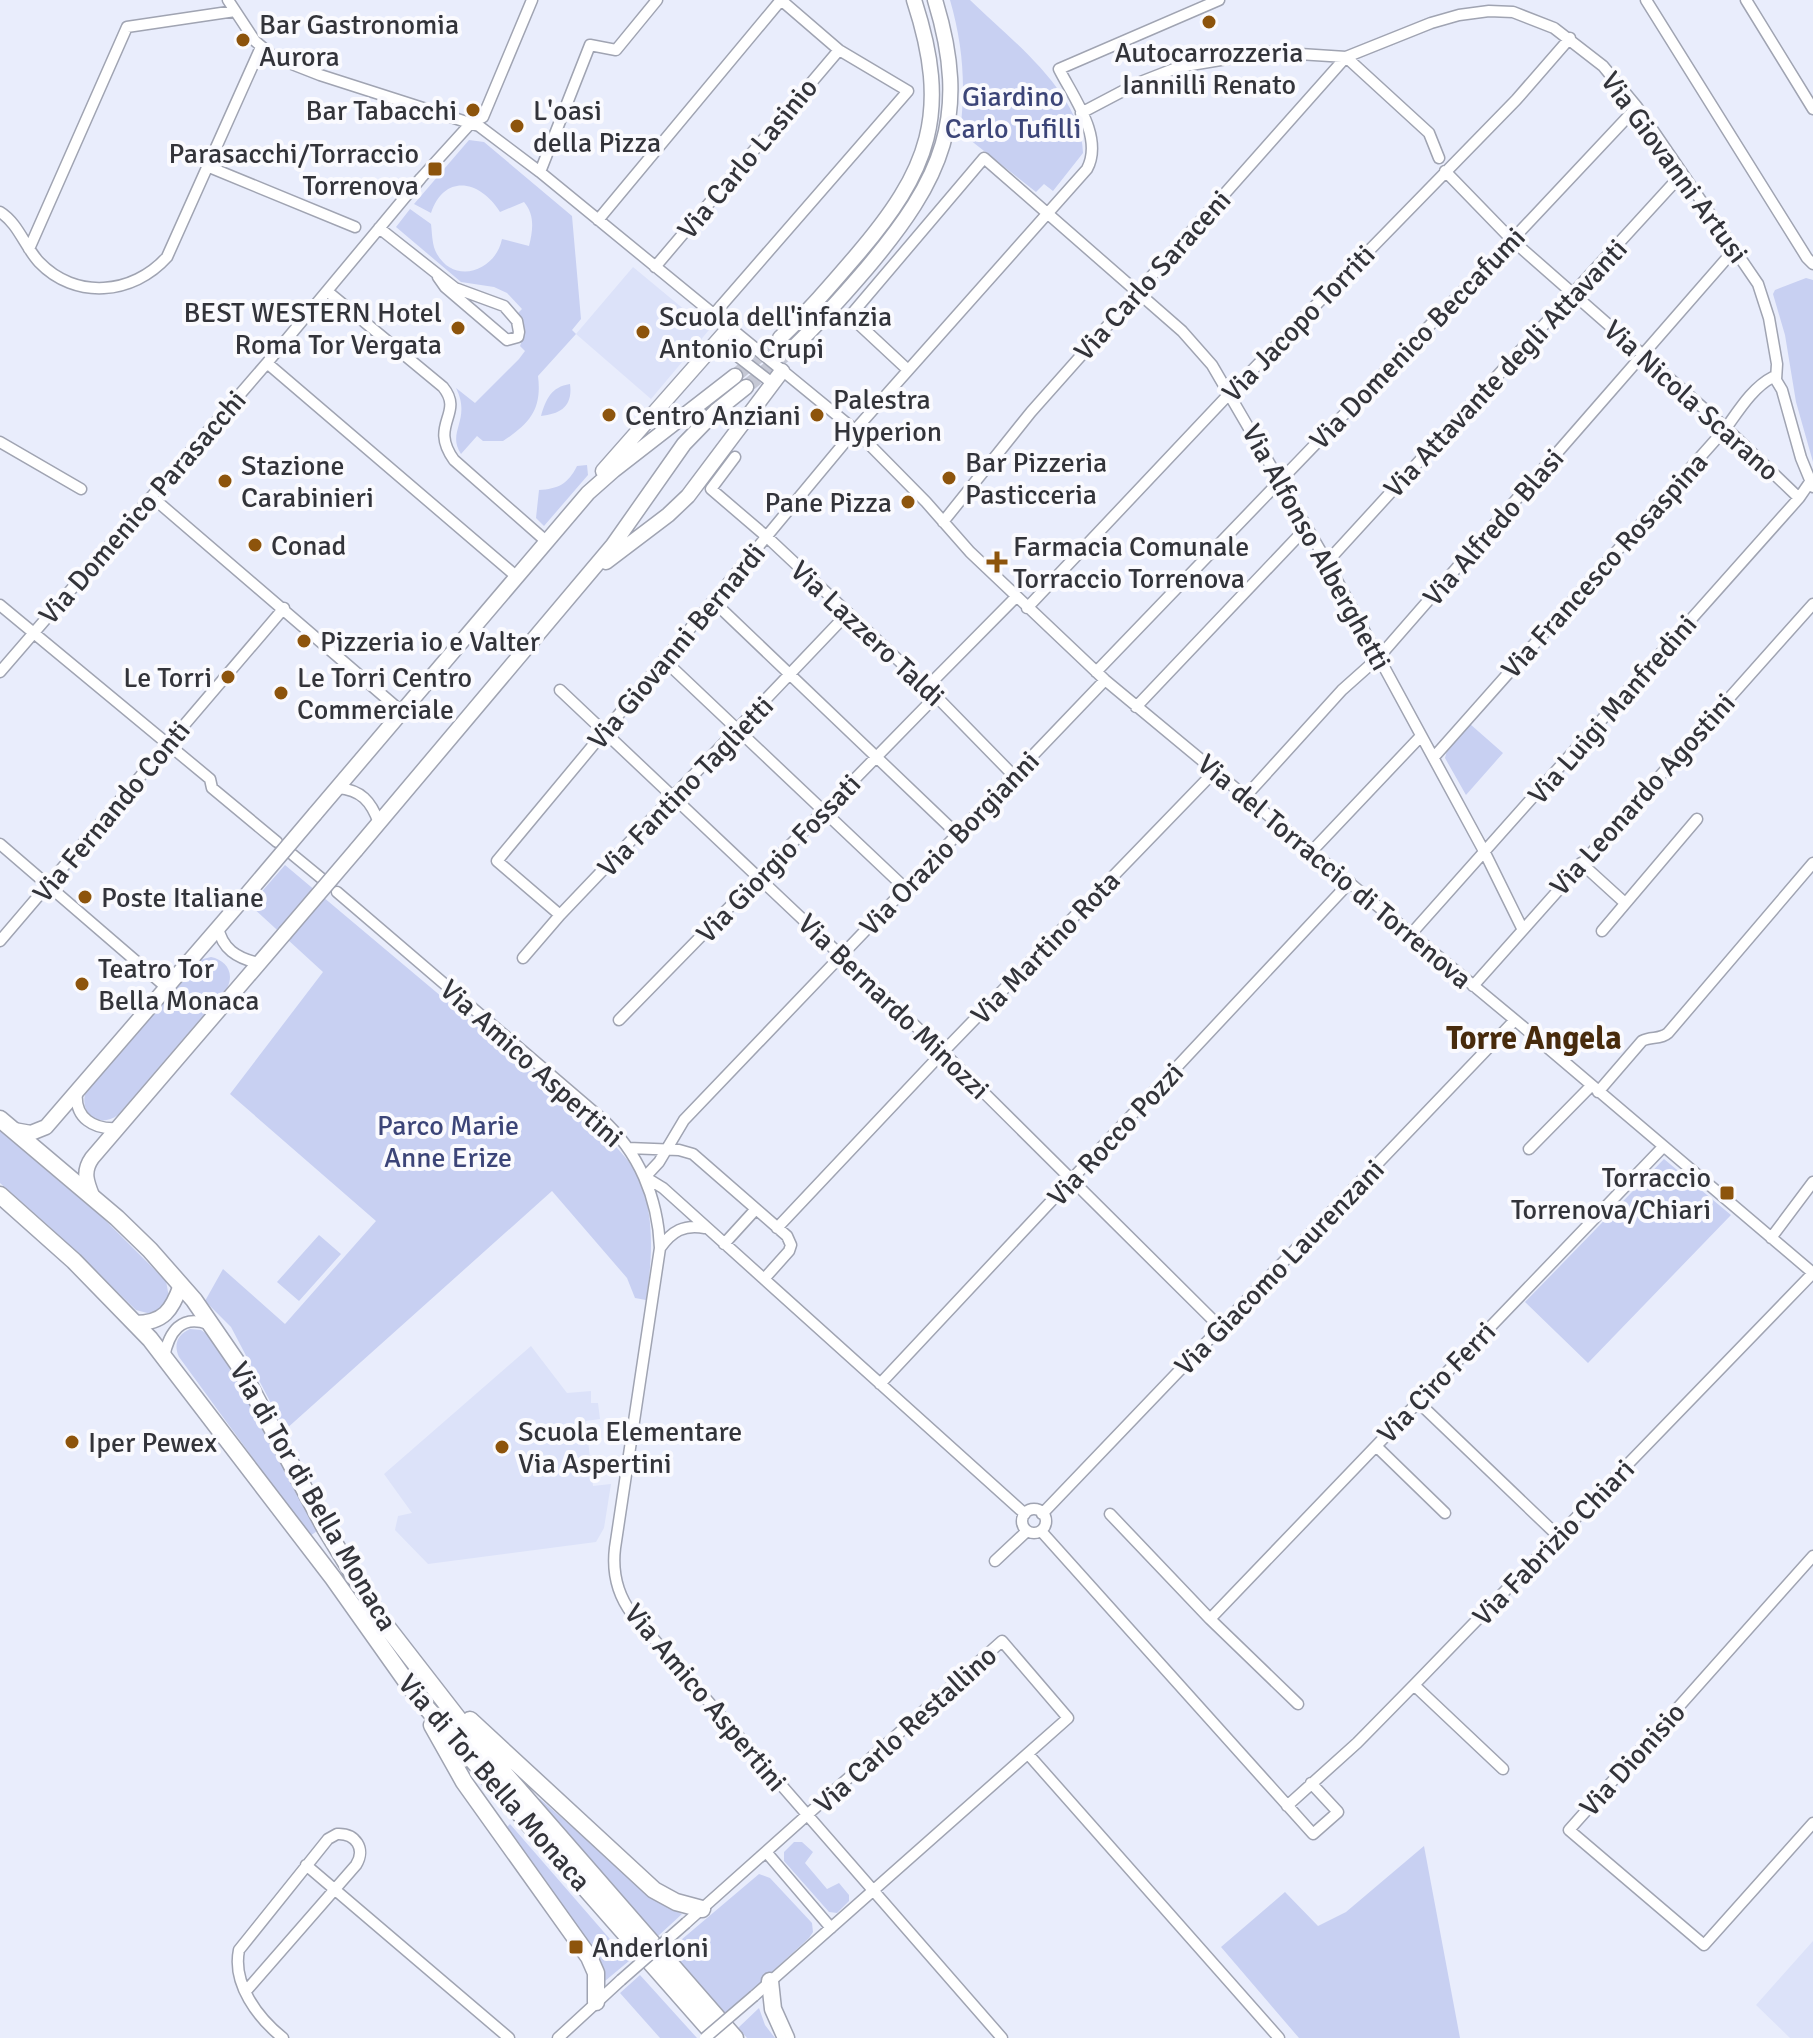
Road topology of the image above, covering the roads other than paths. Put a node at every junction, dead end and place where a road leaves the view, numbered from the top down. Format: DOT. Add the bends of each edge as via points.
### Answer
graph roads {
  1 [pos="228,0"];
  2 [pos="532,0"];
  3 [pos="657,0"];
  4 [pos="781,0"];
  5 [pos="914,0"];
  6 [pos="935,0"];
  7 [pos="1219,0"];
  8 [pos="1646,0"];
  9 [pos="1746,0"];
  10 [pos="235,11"];
  11 [pos="1570,38"];
  12 [pos="261,47"];
  13 [pos="839,50"];
  14 [pos="1346,57"];
  15 [pos="1637,107"];
  16 [pos="1813,109"];
  17 [pos="1081,113"];
  18 [pos="471,123"];
  19 [pos="1439,158"];
  20 [pos="209,167"];
  21 [pos="1445,171"];
  22 [pos="540,172"];
  23 [pos="1682,174"];
  24 [pos="0,212"];
  25 [pos="1048,213"];
  26 [pos="598,220"];
  27 [pos="355,227"];
  28 [pos="379,228"];
  29 [pos="1512,240"];
  30 [pos="29,249"];
  31 [pos="1734,250"];
  32 [pos="1813,264"];
  33 [pos="655,267"];
  34 [pos="438,277"];
  35 [pos="327,291"];
  36 [pos="1138,292"];
  37 [pos="1575,293"];
  38 [pos="714,314"];
  39 [pos="730,327"];
  40 [pos="780,338"];
  41 [pos="718,341"];
  42 [pos="792,349"];
  43 [pos="1643,355"];
  44 [pos="267,363"];
  45 [pos="908,370"];
  46 [pos="782,371"];
  47 [pos="1776,380"];
  48 [pos="772,383"];
  49 [pos="1230,393"];
  50 [pos="1726,428"];
  51 [pos="855,430"];
  52 [pos="0,442"];
  53 [pos="735,457"];
  54 [pos="1281,479"];
  55 [pos="1811,484"];
  56 [pos="81,489"];
  57 [pos="588,493"];
  58 [pos="152,497"];
  59 [pos="1799,498"];
  60 [pos="943,522"];
  61 [pos="1307,527"];
  62 [pos="767,537"];
  63 [pos="546,541"];
  64 [pos="1327,562"];
  65 [pos="516,576"];
  66 [pos="586,577"];
  67 [pos="1016,597"];
  68 [pos="713,601"];
  69 [pos="1813,604"];
  70 [pos="0,605"];
  71 [pos="284,608"];
  72 [pos="1027,608"];
  73 [pos="847,614"];
  74 [pos="33,633"];
  75 [pos="1379,657"];
  76 [pos="664,660"];
  77 [pos="0,672"];
  78 [pos="792,674"];
  79 [pos="1100,676"];
  80 [pos="927,687"];
  81 [pos="560,690"];
  82 [pos="936,696"];
  83 [pos="1136,707"];
  84 [pos="401,711"];
  85 [pos="738,729"];
  86 [pos="604,731"];
  87 [pos="1421,736"];
  88 [pos="168,743"];
  89 [pos="877,756"];
  90 [pos="1434,757"];
  91 [pos="1214,772"];
  92 [pos="1014,776"];
  93 [pos="338,788"];
  94 [pos="674,797"];
  95 [pos="1245,797"];
  96 [pos="823,812"];
  97 [pos="1697,819"];
  98 [pos="379,823"];
  99 [pos="957,834"];
  100 [pos="277,842"];
  101 [pos="0,844"];
  102 [pos="1312,851"];
  103 [pos="1485,853"];
  104 [pos="293,855"];
  105 [pos="1581,863"];
  106 [pos="1813,863"];
  107 [pos="760,877"];
  108 [pos="321,878"];
  109 [pos="1350,882"];
  110 [pos="48,884"];
  111 [pos="905,888"];
  112 [pos="337,892"];
  113 [pos="1625,903"];
  114 [pos="560,915"];
  115 [pos="218,927"];
  116 [pos="1522,928"];
  117 [pos="1602,931"];
  118 [pos="1411,934"];
  119 [pos="0,941"];
  120 [pos="841,956"];
  121 [pos="523,958"];
  122 [pos="258,963"];
  123 [pos="1473,986"];
  124 [pos="166,987"];
  125 [pos="619,1020"];
  126 [pos="1515,1020"];
  127 [pos="943,1052"];
  128 [pos="1594,1089"];
  129 [pos="77,1092"];
  130 [pos="0,1119"];
  131 [pos="118,1128"];
  132 [pos="14,1130"];
  133 [pos="1663,1147"];
  134 [pos="628,1148"];
  135 [pos="1529,1149"];
  136 [pos="667,1150"];
  137 [pos="645,1177"];
  138 [pos="1072,1180"];
  139 [pos="1813,1182"];
  140 [pos="0,1195"];
  141 [pos="93,1198"];
  142 [pos="755,1210"];
  143 [pos="706,1228"];
  144 [pos="777,1228"];
  145 [pos="1771,1238"];
  146 [pos="724,1244"];
  147 [pos="660,1248"];
  148 [pos="1813,1273"];
  149 [pos="764,1279"];
  150 [pos="181,1285"];
  151 [pos="135,1323"];
  152 [pos="214,1326"];
  153 [pos="1221,1328"];
  154 [pos="164,1357"];
  155 [pos="880,1384"];
  156 [pos="1418,1402"];
  157 [pos="1376,1446"];
  158 [pos="1445,1513"];
  159 [pos="1025,1514"];
  160 [pos="1042,1514"];
  161 [pos="1110,1514"];
  162 [pos="1027,1531"];
  163 [pos="1041,1531"];
  164 [pos="1558,1536"];
  165 [pos="1813,1556"];
  166 [pos="995,1561"];
  167 [pos="1210,1619"];
  168 [pos="425,1680"];
  169 [pos="1414,1685"];
  170 [pos="418,1698"];
  171 [pos="1298,1704"];
  172 [pos="1028,1754"];
  173 [pos="1503,1769"];
  174 [pos="1311,1783"];
  175 [pos="1287,1806"];
  176 [pos="808,1817"];
  177 [pos="1813,1823"];
  178 [pos="767,1853"];
  179 [pos="306,1865"];
  180 [pos="336,1890"];
  181 [pos="873,1892"];
  182 [pos="702,1909"];
  183 [pos="831,1928"];
  184 [pos="770,1981"];
  185 [pos="246,1991"];
  186 [pos="596,2002"];
  187 [pos="283,2038"];
  188 [pos="509,2038"];
  189 [pos="558,2038"];
  190 [pos="705,2038"];
  191 [pos="717,2038"];
  192 [pos="735,2038"];
  193 [pos="786,2038"];
  194 [pos="1002,2038"];
  195 [pos="1279,2038"];
  1 -- 10 [label="street"];
  2 -- 18 [label="street, Via Domenico Parasacchi" via="483,117"];
  3 -- 22 [label="street" via="616,50 590,45"];
  4 -- 13 [label="street"];
  4 -- 26 [label="street"];
  5 -- 40 [label="main road" via="927,43 932,88 916,169 883,224"];
  6 -- 42 [label="main road" via="947,48 950,95 935,168 902,227"];
  7 -- 17 [label="street" via="1059,69"];
  8 -- 32 [label="street"];
  9 -- 16 [label="street"];
  10 -- 12 [label="street"];
  10 -- 30 [label="street" via="127,27"];
  11 -- 14 [label="street, Via Giovanni Artusi" via="1531,17 1489,11 1431,23"];
  11 -- 15 [label="street, Via Giovanni Artusi" via="1603,66"];
  11 -- 21 [label="street, Via Jacopo Torriti"];
  12 -- 18 [label="street" via="320,75"];
  12 -- 20 [label="street"];
  13 -- 33 [label="street, Via Carlo Lasinio"];
  13 -- 38 [label="street" via="908,91"];
  14 -- 17 [label="street, Via Giovanni Artusi" via="1268,52 1179,67"];
  14 -- 19 [label="street" via="1429,133"];
  14 -- 36 [label="street, Via Carlo Saraceni"];
  15 -- 23 [label="street, Via Giovanni Artusi"];
  15 -- 29 [label="street, Via Domenico Beccafumi"];
  17 -- 25 [label="street, Via Giovanni Bernardi" via="1092,140 1091,161"];
  18 -- 22 [label="street"];
  18 -- 28 [label="street, Via Domenico Parasacchi"];
  20 -- 27 [label="street"];
  20 -- 30 [label="street" via="167,257 138,280 109,289 73,284 42,265"];
  21 -- 29 [label="street, Via Nicola Scarano"];
  21 -- 49 [label="street, Via Jacopo Torriti"];
  22 -- 26 [label="street"];
  23 -- 31 [label="street, Via Giovanni Artusi"];
  23 -- 37 [label="street, Via Attavante degli Attavanti"];
  24 -- 30 [label="street"];
  25 -- 36 [label="street, Via Alfonso Alberghetti"];
  25 -- 45 [label="street, Via Giovanni Bernardi"];
  25 -- 45 [label="street, Via Alfonso Alberghetti" via="984,158 850,316"];
  26 -- 33 [label="street"];
  28 -- 34 [label="street"];
  28 -- 35 [label="street, Via Domenico Parasacchi"];
  29 -- 37 [label="street, Via Nicola Scarano"];
  29 -- 54 [label="street, Via Domenico Beccafumi"];
  31 -- 43 [label="street, Via Alfredo Blasi"];
  31 -- 47 [label="street, Via Giovanni Artusi" via="1766,304"];
  33 -- 38 [label="street"];
  34 -- 34 [label="street" via="507,340 518,337 517,321 504,306"];
  35 -- 44 [label="street, Via Domenico Parasacchi"];
  35 -- 63 [label="street" via="443,387 451,406 442,435 445,447"];
  36 -- 49 [label="street, Via Alfonso Alberghetti" via="1199,349"];
  36 -- 60 [label="street, Via Carlo Saraceni" via="1031,412"];
  37 -- 43 [label="street, Via Nicola Scarano"];
  37 -- 64 [label="street, Via Attavante degli Attavanti"];
  38 -- 39 [label="street"];
  39 -- 41 [label="main road"];
  39 -- 46 [label="street"];
  41 -- 48 [label="street"];
  41 -- 57 [label="main road"];
  43 -- 50 [label="street, Via Nicola Scarano"];
  43 -- 75 [label="street, Via Alfredo Blasi"];
  44 -- 58 [label="street, Via Domenico Parasacchi"];
  44 -- 65 [label="street"];
  45 -- 51 [label="street, Via Giovanni Bernardi"];
  46 -- 48 [label="main road"];
  46 -- 51 [label="street"];
  47 -- 50 [label="street, Via Francesco Rosaspina" via="1760,385"];
  47 -- 55 [label="street, Via Giovanni Artusi"];
  48 -- 66 [label="main road" via="681,503"];
  49 -- 54 [label="street, Via Alfonso Alberghetti"];
  49 -- 72 [label="street, Via Jacopo Torriti"];
  50 -- 59 [label="street, Via Nicola Scarano"];
  50 -- 90 [label="street, Via Francesco Rosaspina"];
  51 -- 60 [label="street, Via del Torraccio di Torrenova"];
  51 -- 62 [label="street, Via Giovanni Bernardi"];
  52 -- 56 [label="street"];
  53 -- 62 [label="street, Via Lazzero Taldi" via="711,489"];
  54 -- 61 [label="street, Via Alfonso Alberghetti"];
  54 -- 79 [label="street, Via Domenico Beccafumi"];
  55 -- 59 [label="street, Via Luigi Manfredini"];
  57 -- 63 [label="main road"];
  57 -- 66 [label="main road" via="740,381 684,444"];
  58 -- 71 [label="street"];
  58 -- 74 [label="street, Via Domenico Parasacchi"];
  59 -- 103 [label="street, Via Luigi Manfredini"];
  60 -- 67 [label="street, Via del Torraccio di Torrenova"];
  61 -- 64 [label="street, Via Alfonso Alberghetti"];
  61 -- 83 [label="street"];
  62 -- 68 [label="street, Via Giovanni Bernardi"];
  62 -- 73 [label="street, Via Lazzero Taldi"];
  63 -- 65 [label="main road"];
  64 -- 75 [label="street, Via Alfonso Alberghetti"];
  65 -- 84 [label="main road"];
  66 -- 98 [label="main road"];
  67 -- 72 [label="street, Via del Torraccio di Torrenova"];
  67 -- 80 [label="street"];
  68 -- 76 [label="street, Via Giovanni Bernardi"];
  68 -- 78 [label="street"];
  69 -- 105 [label="street, Via Leonardo Agostini"];
  70 -- 74 [label="street"];
  71 -- 84 [label="street"];
  71 -- 88 [label="street, Via Fernando Conti"];
  72 -- 79 [label="street, Via del Torraccio di Torrenova"];
  73 -- 78 [label="street, Via Fantino Taglietti"];
  73 -- 80 [label="street, Via Lazzero Taldi"];
  74 -- 77 [label="street, Via Domenico Parasacchi"];
  74 -- 88 [label="street"];
  75 -- 87 [label="street, Via Alfonso Alberghetti"];
  75 -- 95 [label="street, Via Alfredo Blasi"];
  76 -- 85 [label="street"];
  76 -- 86 [label="street, Via Giovanni Bernardi"];
  78 -- 85 [label="street, Via Fantino Taglietti"];
  78 -- 89 [label="street"];
  79 -- 83 [label="street, Via del Torraccio di Torrenova"];
  79 -- 92 [label="street, Via Orazio Borgianni"];
  80 -- 82 [label="street, Via Lazzero Taldi"];
  81 -- 86 [label="street, Via Bernardo Minozzi"];
  82 -- 89 [label="street, Via Giorgio Fossati"];
  82 -- 92 [label="street, Via Lazzero Taldi"];
  83 -- 91 [label="street, Via del Torraccio di Torrenova"];
  84 -- 93 [label="main road"];
  85 -- 94 [label="street, Via Fantino Taglietti"];
  85 -- 96 [label="street"];
  86 -- 94 [label="street, Via Bernardo Minozzi"];
  86 -- 114 [label="street, Via Giovanni Bernardi" via="497,861"];
  87 -- 90 [label="street, Via Alfonso Alberghetti"];
  87 -- 102 [label="street"];
  88 -- 100 [label="street"];
  88 -- 110 [label="street, Via Fernando Conti"];
  89 -- 96 [label="street, Via Giorgio Fossati"];
  89 -- 99 [label="street"];
  90 -- 103 [label="street, Via Alfonso Alberghetti"];
  91 -- 95 [label="street, Via del Torraccio di Torrenova"];
  91 -- 127 [label="street, Via Martino Rota"];
  92 -- 99 [label="street, Via Orazio Borgianni"];
  93 -- 98 [label="street" via="366,797"];
  93 -- 115 [label="main road, bridge"];
  94 -- 107 [label="street, Via Bernardo Minozzi"];
  94 -- 114 [label="street, Via Fantino Taglietti"];
  95 -- 102 [label="street, Via del Torraccio di Torrenova"];
  96 -- 107 [label="street, Via Giorgio Fossati"];
  96 -- 111 [label="street"];
  97 -- 113 [label="street"];
  98 -- 122 [label="main road, bridge"];
  99 -- 111 [label="street, Via Orazio Borgianni"];
  101 -- 110 [label="street"];
  102 -- 109 [label="street, Via del Torraccio di Torrenova"];
  103 -- 116 [label="street, Via Alfonso Alberghetti"];
  103 -- 118 [label="street, Via Luigi Manfredini"];
  104 -- 108 [label="street"];
  105 -- 113 [label="street"];
  105 -- 116 [label="street, Via Leonardo Agostini"];
  106 -- 128 [label="street" via="1664,1036 1642,1041"];
  107 -- 120 [label="street, Via Bernardo Minozzi"];
  107 -- 125 [label="street, Via Giorgio Fossati"];
  109 -- 118 [label="street, Via del Torraccio di Torrenova"];
  109 -- 138 [label="street, Via Rocco Pozzi"];
  110 -- 119 [label="street, Via Fernando Conti"];
  110 -- 124 [label="street"];
  111 -- 120 [label="street, Via Orazio Borgianni"];
  112 -- 134 [label="street, Via Amico Aspertini" via="601,1118"];
  113 -- 117 [label="street"];
  114 -- 121 [label="street, Via Fantino Taglietti"];
  115 -- 122 [label="street" via="230,951"];
  115 -- 124 [label="main road"];
  116 -- 123 [label="street, Via Leonardo Agostini"];
  118 -- 123 [label="street, Via del Torraccio di Torrenova"];
  120 -- 127 [label="street, Via Bernardo Minozzi"];
  120 -- 136 [label="street, Via Orazio Borgianni" via="684,1120"];
  122 -- 131 [label="main road"];
  123 -- 126 [label="street, Via del Torraccio di Torrenova"];
  124 -- 129 [label="main road"];
  126 -- 128 [label="street, Via del Torraccio di Torrenova"];
  126 -- 153 [label="street, Via Giacomo Laurenzani"];
  127 -- 138 [label="street, Via Bernardo Minozzi"];
  127 -- 144 [label="street, Via Martino Rota"];
  128 -- 133 [label="street, Via del Torraccio di Torrenova"];
  128 -- 135 [label="street"];
  129 -- 131 [label="street" via="85,1120"];
  129 -- 132 [label="main road" via="42,1130"];
  130 -- 132 [label="main road, Via di Tor di Bella Monaca"];
  131 -- 141 [label="main road" via="86,1169"];
  132 -- 141 [label="main road, Via di Tor di Bella Monaca"];
  133 -- 145 [label="street, Via del Torraccio di Torrenova"];
  133 -- 156 [label="street, Via Ciro Ferri"];
  134 -- 136 [label="street"];
  134 -- 137 [label="street, Via Amico Aspertini"];
  136 -- 137 [label="street, Via Orazio Borgianni"];
  136 -- 142 [label="street" via="698,1157"];
  137 -- 143 [label="street"];
  137 -- 147 [label="street, Via Amico Aspertini"];
  138 -- 153 [label="street, Via Bernardo Minozzi"];
  138 -- 155 [label="street, Via Rocco Pozzi"];
  139 -- 145 [label="street"];
  140 -- 151 [label="main road, Via di Tor Bella Monaca"];
  141 -- 150 [label="main road, Via di Tor di Bella Monaca"];
  142 -- 144 [label="street"];
  142 -- 146 [label="street"];
  143 -- 146 [label="street"];
  143 -- 147 [label="street" via="679,1229"];
  144 -- 149 [label="street" via="790,1248"];
  145 -- 148 [label="street, Via del Torraccio di Torrenova"];
  146 -- 149 [label="street"];
  147 -- 176 [label="street, Via Amico Aspertini" via="615,1541 616,1581 632,1614"];
  148 -- 164 [label="street, Via Fabrizio Chiari"];
  149 -- 155 [label="street"];
  150 -- 151 [label="main road" via="165,1317"];
  150 -- 152 [label="main road, Via di Tor di Bella Monaca"];
  151 -- 154 [label="main road, Via di Tor Bella Monaca"];
  152 -- 154 [label="street" via="195,1320 181,1324 168,1339"];
  152 -- 168 [label="main road, Via di Tor di Bella Monaca" via="325,1528"];
  153 -- 160 [label="street, Via Giacomo Laurenzani"];
  154 -- 170 [label="main road, Via di Tor Bella Monaca"];
  155 -- 159 [label="street"];
  156 -- 157 [label="street, Via Ciro Ferri"];
  156 -- 164 [label="street"];
  157 -- 158 [label="street"];
  157 -- 167 [label="street, Via Ciro Ferri"];
  159 -- 160 [label="street"];
  159 -- 162 [label="street"];
  160 -- 163 [label="street" via="1046,1521"];
  161 -- 167 [label="street"];
  162 -- 163 [label="street"];
  162 -- 166 [label="street"];
  163 -- 175 [label="street"];
  164 -- 169 [label="street, Via Fabrizio Chiari"];
  165 -- 177 [label="street, Via Dionisio" via="1569,1830 1704,1945"];
  167 -- 171 [label="street"];
  168 -- 182 [label="main road" via="654,1890"];
  168 -- 192 [label="main road, Via di Tor di Bella Monaca"];
  169 -- 173 [label="street"];
  169 -- 174 [label="street, Via Fabrizio Chiari"];
  170 -- 186 [label="main road" via="464,1782 589,1957 596,1973"];
  170 -- 191 [label="main road, Via di Tor Bella Monaca"];
  172 -- 176 [label="street, Via Carlo Restallino" via="1068,1718 1002,1641"];
  172 -- 181 [label="street"];
  172 -- 195 [label="street"];
  174 -- 175 [label="street, Via Fabrizio Chiari"];
  174 -- 175 [label="street" via="1338,1812 1313,1834"];
  176 -- 178 [label="street, Via Carlo Restallino"];
  176 -- 181 [label="street, Via Amico Aspertini"];
  178 -- 182 [label="street, Via Carlo Restallino"];
  178 -- 183 [label="street"];
  179 -- 180 [label="street"];
  179 -- 180 [label="street" via="333,1835 354,1838 360,1860"];
  179 -- 185 [label="street" via="241,1946 238,1963"];
  180 -- 185 [label="street"];
  180 -- 188 [label="street"];
  181 -- 183 [label="street"];
  181 -- 194 [label="street, Via Amico Aspertini"];
  182 -- 186 [label="street, Via Carlo Restallino, bridge"];
  183 -- 184 [label="street"];
  184 -- 190 [label="street, bridge"];
  184 -- 193 [label="main road" via="773,2009"];
  185 -- 187 [label="street" via="258,2015"];
  186 -- 189 [label="street, Via Carlo Restallino"];
}
